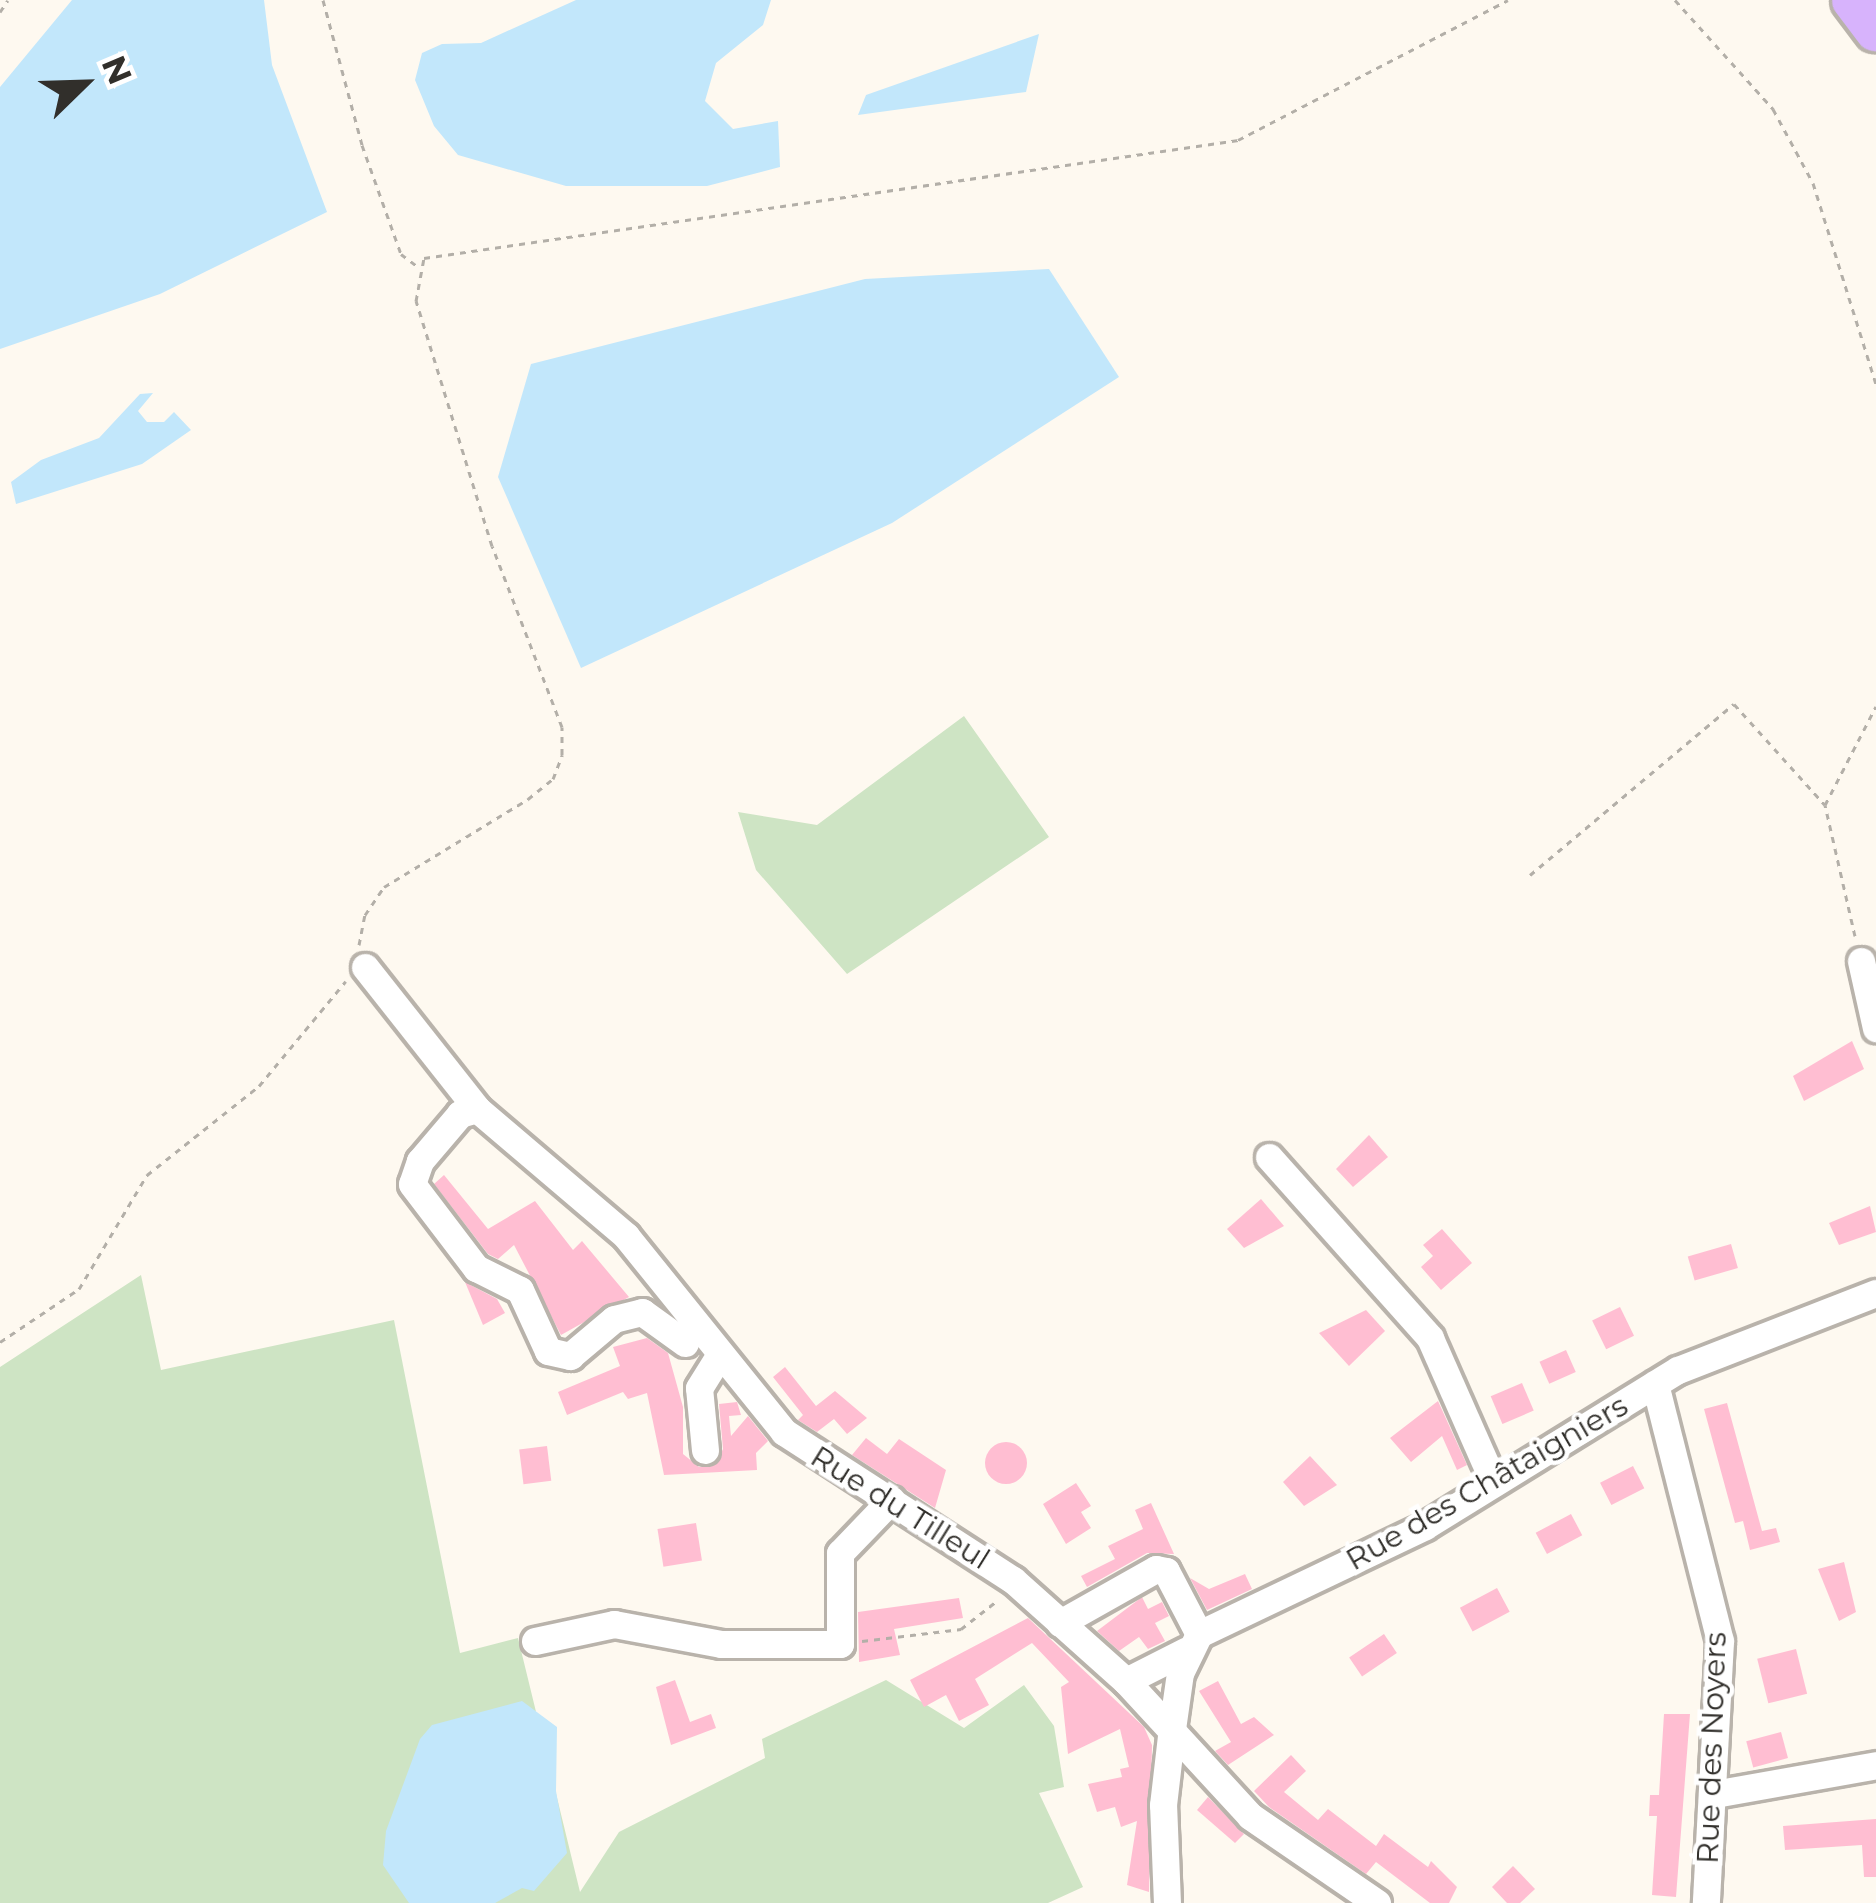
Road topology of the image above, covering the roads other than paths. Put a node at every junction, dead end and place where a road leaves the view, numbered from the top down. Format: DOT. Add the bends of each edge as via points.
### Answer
graph roads {
  1 [pos="1853,0"];
  2 [pos="1876,30"];
  3 [pos="1861,961"];
  4 [pos="365,968"];
  5 [pos="1876,1028"];
  6 [pos="477,1109"];
  7 [pos="1269,1156"];
  8 [pos="1876,1293"];
  9 [pos="715,1363"];
  10 [pos="1655,1384"];
  11 [pos="705,1450"];
  12 [pos="1495,1483"];
  13 [pos="891,1500"];
  14 [pos="1060,1623"];
  15 [pos="536,1641"];
  16 [pos="1193,1642"];
  17 [pos="1126,1681"];
  18 [pos="1171,1736"];
  19 [pos="1876,1766"];
  20 [pos="1714,1794"];
  21 [pos="1167,1903"];
  22 [pos="1377,1903"];
  23 [pos="1706,1903"];
  1 -- 2 [label="highway"];
  3 -- 5 [label="street"];
  4 -- 6 [label="street, Rue du Tilleul"];
  6 -- 9 [label="street, Rue du Tilleul" via="587,1196"];
  6 -- 9 [label="street" via="460,1114 420,1161 412,1184 476,1268 520,1290 548,1351 570,1356 614,1319 643,1312"];
  7 -- 12 [label="street" via="1430,1338"];
  8 -- 10 [label="street, Rue des Châtaigniers"];
  9 -- 11 [label="street" via="699,1388"];
  9 -- 13 [label="street, Rue du Tilleul" via="810,1454"];
  10 -- 12 [label="street, Rue des Châtaigniers"];
  10 -- 20 [label="street, Rue des Noyers" via="1720,1641"];
  12 -- 16 [label="street, Rue des Châtaigniers"];
  13 -- 14 [label="street, Rue du Tilleul" via="1018,1584"];
  13 -- 15 [label="street" via="840,1553 840,1643 721,1644 614,1624"];
  14 -- 16 [label="street" via="1156,1569 1166,1571"];
  14 -- 17 [label="street, Rue du Tilleul"];
  16 -- 17 [label="street, Rue des Châtaigniers"];
  16 -- 18 [label="street"];
  17 -- 18 [label="street, Rue du Tilleul"];
  18 -- 21 [label="street" via="1163,1805"];
  18 -- 22 [label="street, Rue du Tilleul" via="1250,1816"];
  19 -- 20 [label="street"];
  20 -- 23 [label="street, Rue des Noyers"];
}
